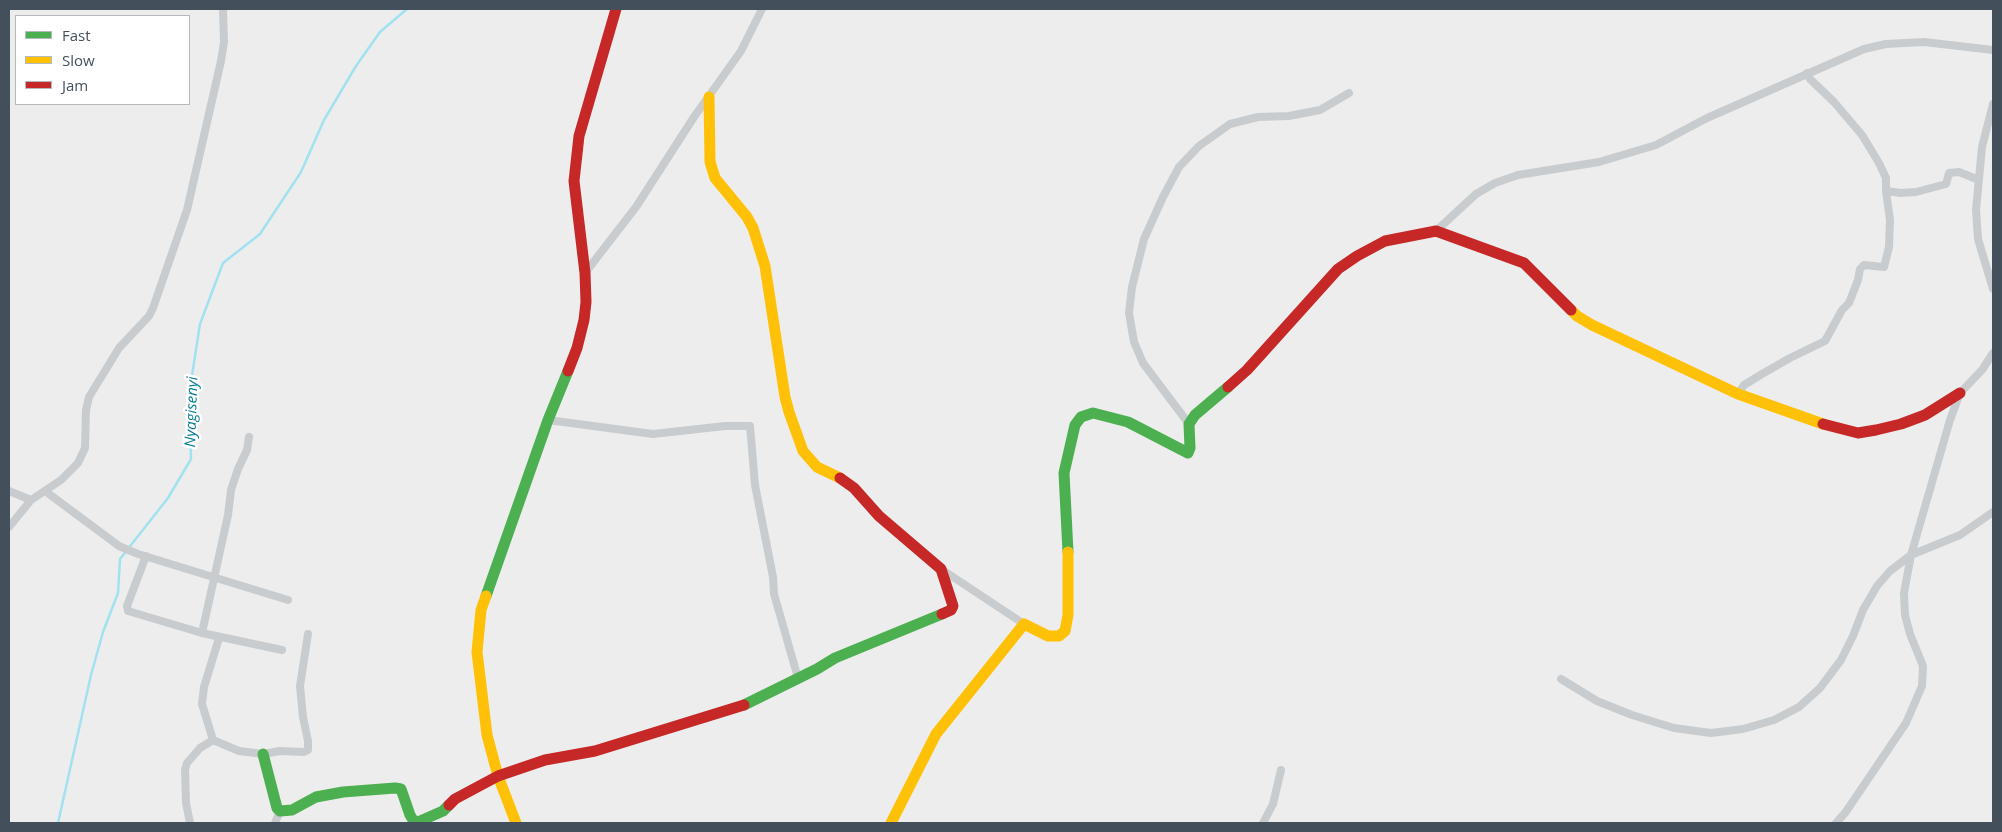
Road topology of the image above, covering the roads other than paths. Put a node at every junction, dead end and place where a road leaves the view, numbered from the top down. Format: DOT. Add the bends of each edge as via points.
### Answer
graph roads {
  1 [pos="223,9"];
  2 [pos="616,9"];
  3 [pos="762,9"];
  4 [pos="1993,50"];
  5 [pos="1807,73"];
  6 [pos="1349,93"];
  7 [pos="709,97"];
  8 [pos="1993,104"];
  9 [pos="1979,180"];
  10 [pos="1886,191"];
  11 [pos="1436,231"];
  12 [pos="585,272"];
  13 [pos="1993,289"];
  14 [pos="1993,353"];
  15 [pos="1960,393"];
  16 [pos="1738,394"];
  17 [pos="548,420"];
  18 [pos="1189,424"];
  19 [pos="249,437"];
  20 [pos="9,491"];
  21 [pos="45,491"];
  22 [pos="31,500"];
  23 [pos="1993,512"];
  24 [pos="9,527"];
  25 [pos="146,556"];
  26 [pos="1911,556"];
  27 [pos="941,569"];
  28 [pos="214,577"];
  29 [pos="288,600"];
  30 [pos="1024,624"];
  31 [pos="202,633"];
  32 [pos="308,634"];
  33 [pos="219,638"];
  34 [pos="282,650"];
  35 [pos="798,678"];
  36 [pos="1561,679"];
  37 [pos="213,740"];
  38 [pos="263,754"];
  39 [pos="1281,770"];
  40 [pos="498,776"];
  41 [pos="280,811"];
  42 [pos="190,823"];
  43 [pos="275,823"];
  44 [pos="516,823"];
  45 [pos="891,823"];
  46 [pos="1262,823"];
  47 [pos="1836,823"];
  1 -- 21 [label="street" via="221,61 188,210 161,289 149,316 118,348 89,397 85,448 78,463"];
  2 -- 12 [label="street" via="579,136 574,182"];
  3 -- 7 [label="street" via="741,51"];
  4 -- 5 [label="street" via="1924,42 1886,44 1864,49"];
  5 -- 10 [label="street" via="1862,135 1880,163 1886,178"];
  5 -- 11 [label="street" via="1656,145 1599,162 1518,175 1495,184 1476,194"];
  6 -- 18 [label="street" via="1320,110 1258,117 1230,124 1199,146 1179,166 1163,197 1144,239 1129,313 1134,342 1143,363"];
  7 -- 12 [label="street" via="636,207"];
  7 -- 27 [label="street" via="710,162 716,178 753,228 765,266 785,397 803,451 817,467 854,488 878,516"];
  8 -- 9 [label="street" via="1982,148"];
  9 -- 10 [label="street" via="1959,172 1949,173 1946,184 1916,192"];
  9 -- 13 [label="street" via="1978,239"];
  10 -- 16 [label="street" via="1890,248 1884,266 1864,265 1860,269 1849,303 1825,341 1762,374 1744,385"];
  11 -- 16 [label="street" via="1524,264 1577,316"];
  11 -- 18 [label="street" via="1385,241 1338,269 1247,370"];
  12 -- 17 [label="street" via="586,302 577,348"];
  14 -- 15 [label="street"];
  15 -- 16 [label="street" via="1925,415 1858,432 1836,429"];
  15 -- 26 [label="street"];
  17 -- 35 [label="street" via="653,434 750,426 755,484 774,594"];
  17 -- 40 [label="street" via="481,610 477,652 487,735"];
  18 -- 30 [label="street" via="1188,453 1128,422 1093,413 1081,417 1075,425 1064,473 1068,615 1064,631 1059,636 1048,636"];
  19 -- 28 [label="street" via="231,490"];
  20 -- 22 [label="street"];
  21 -- 22 [label="street"];
  21 -- 25 [label="street" via="119,546"];
  22 -- 24 [label="street"];
  23 -- 26 [label="street" via="1960,535"];
  25 -- 28 [label="street"];
  25 -- 31 [label="street" via="127,606 128,611"];
  26 -- 36 [label="street" via="1890,571 1877,586 1841,660 1820,688 1799,707 1774,720 1711,734 1674,728 1597,701"];
  26 -- 47 [label="street" via="1904,593 1905,615 1923,666 1922,686 1906,723"];
  27 -- 30 [label="street"];
  27 -- 35 [label="street" via="952,599 951,610 835,658"];
  28 -- 29 [label="street"];
  28 -- 31 [label="street"];
  30 -- 45 [label="street" via="936,734"];
  31 -- 33 [label="street"];
  32 -- 38 [label="street" via="300,686 308,750"];
  33 -- 34 [label="street"];
  33 -- 37 [label="street" via="202,704"];
  35 -- 40 [label="street" via="736,709 595,751 545,760"];
  37 -- 38 [label="street" via="239,751"];
  37 -- 42 [label="street" via="200,748 185,770"];
  38 -- 41 [label="street"];
  39 -- 46 [label="street" via="1273,804"];
  40 -- 41 [label="street" via="455,799 443,811 418,822 410,815 401,789 395,788 316,797 292,810"];
  40 -- 44 [label="street"];
  41 -- 43 [label="street"];
}
